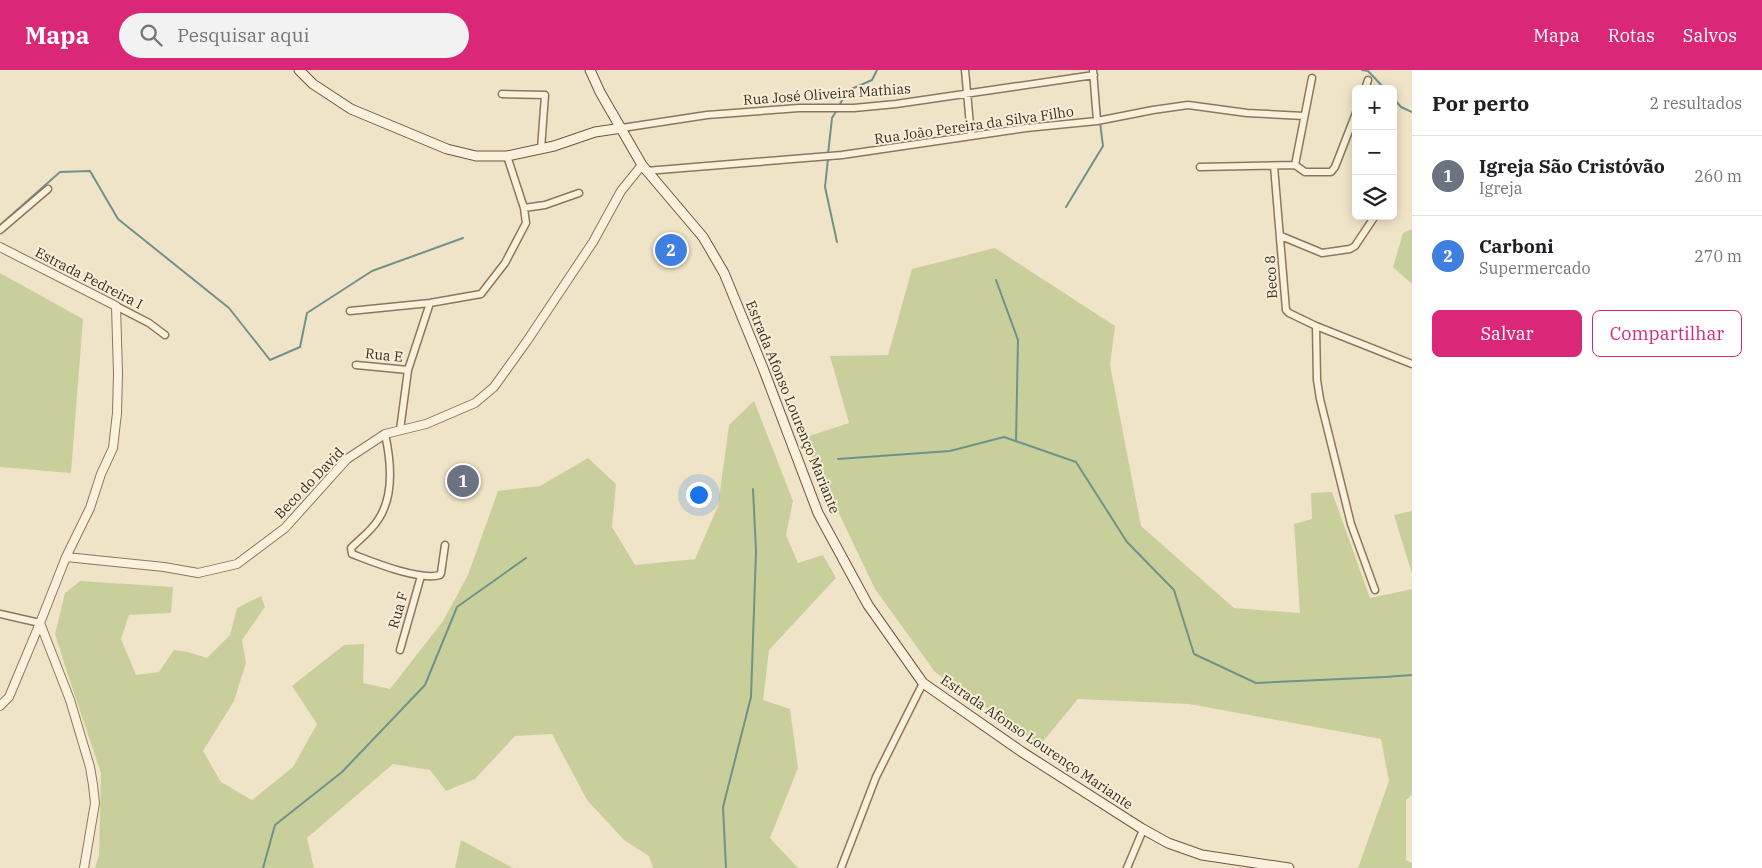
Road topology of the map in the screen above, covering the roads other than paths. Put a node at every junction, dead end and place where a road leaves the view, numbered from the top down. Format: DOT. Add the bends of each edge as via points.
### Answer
graph roads {
  1 [pos="299,70"];
  2 [pos="590,70"];
  3 [pos="965,70"];
  4 [pos="1093,73"];
  5 [pos="1312,78"];
  6 [pos="1368,80"];
  7 [pos="1366,85"];
  8 [pos="966,93"];
  9 [pos="502,94"];
  10 [pos="1304,116"];
  11 [pos="1098,121"];
  12 [pos="1352,123"];
  13 [pos="622,128"];
  14 [pos="971,136"];
  15 [pos="541,149"];
  16 [pos="508,156"];
  17 [pos="1295,165"];
  18 [pos="1274,166"];
  19 [pos="1200,167"];
  20 [pos="644,168"];
  21 [pos="48,189"];
  22 [pos="580,193"];
  23 [pos="524,208"];
  24 [pos="1372,220"];
  25 [pos="0,230"];
  26 [pos="1281,236"];
  27 [pos="0,247"];
  28 [pos="430,303"];
  29 [pos="116,306"];
  30 [pos="350,311"];
  31 [pos="1316,326"];
  32 [pos="165,335"];
  33 [pos="1412,364"];
  34 [pos="356,365"];
  35 [pos="408,370"];
  36 [pos="400,430"];
  37 [pos="385,434"];
  38 [pos="445,545"];
  39 [pos="66,557"];
  40 [pos="421,576"];
  41 [pos="1375,590"];
  42 [pos="0,614"];
  43 [pos="40,623"];
  44 [pos="400,650"];
  45 [pos="923,683"];
  46 [pos="0,706"];
  47 [pos="1143,830"];
  48 [pos="1245,865"];
  49 [pos="84,868"];
  50 [pos="841,868"];
  51 [pos="1127,868"];
  52 [pos="1289,868"];
  1 -- 16 [label="main road" via="351,110 408,134 476,156"];
  2 -- 13 [label="main road, Estrada Afonso Lourenço Mariante"];
  3 -- 8 [label="street"];
  4 -- 8 [label="street, Rua José Oliveira Mathias"];
  4 -- 11 [label="street"];
  5 -- 10 [label="street"];
  6 -- 7 [label="street"];
  8 -- 13 [label="street, Rua José Oliveira Mathias" via="888,105 707,115"];
  8 -- 14 [label="street"];
  9 -- 15 [label="street" via="545,95"];
  10 -- 11 [label="street, Rua João Pereira da Silva Filho" via="1188,105"];
  10 -- 17 [label="street"];
  11 -- 14 [label="street, Rua João Pereira da Silva Filho"];
  12 -- 17 [label="street" via="1331,172 1306,172"];
  13 -- 15 [label="main road" via="595,132"];
  13 -- 20 [label="main road, Estrada Afonso Lourenço Mariante"];
  14 -- 20 [label="street, Rua João Pereira da Silva Filho" via="842,155"];
  15 -- 16 [label="main road"];
  16 -- 23 [label="street"];
  17 -- 18 [label="street"];
  18 -- 19 [label="street"];
  18 -- 26 [label="street, Beco 8"];
  20 -- 36 [label="street, Beco do David" via="628,181 593,242 494,387 475,403 426,424"];
  20 -- 45 [label="main road, Estrada Afonso Lourenço Mariante" via="703,237 724,273 764,368 818,513 868,605"];
  21 -- 25 [label="street"];
  22 -- 23 [label="street" via="545,205"];
  23 -- 28 [label="street" via="526,223 505,263 481,294"];
  24 -- 26 [label="street" via="1356,246 1350,249 1322,253"];
  26 -- 31 [label="street, Beco 8" via="1285,308"];
  27 -- 29 [label="street, Estrada Pedreira I"];
  28 -- 30 [label="street"];
  28 -- 35 [label="street"];
  29 -- 32 [label="street, Estrada Pedreira I" via="149,322"];
  29 -- 39 [label="street" via="118,373 113,448 90,508"];
  31 -- 33 [label="street, Beco 8"];
  31 -- 41 [label="street" via="1317,380 1322,408 1351,524"];
  34 -- 35 [label="street, Rua E"];
  35 -- 36 [label="street"];
  36 -- 37 [label="street, Beco do David"];
  37 -- 39 [label="street, Beco do David" via="347,459 285,528 237,564 198,573"];
  37 -- 40 [label="street" via="391,476 386,502 378,520 351,551 365,559"];
  38 -- 40 [label="street" via="440,576"];
  39 -- 43 [label="street"];
  40 -- 44 [label="street, Rua F"];
  42 -- 43 [label="street"];
  43 -- 46 [label="street" via="9,697"];
  43 -- 49 [label="street" via="70,700 90,767 95,803"];
  45 -- 47 [label="main road, Estrada Afonso Lourenço Mariante"];
  45 -- 50 [label="street" via="876,777"];
  47 -- 48 [label="main road, Estrada Afonso Lourenço Mariante" via="1168,843"];
  47 -- 51 [label="street"];
  48 -- 52 [label="main road, Estrada Afonso Lourenço Mariante"];
}
